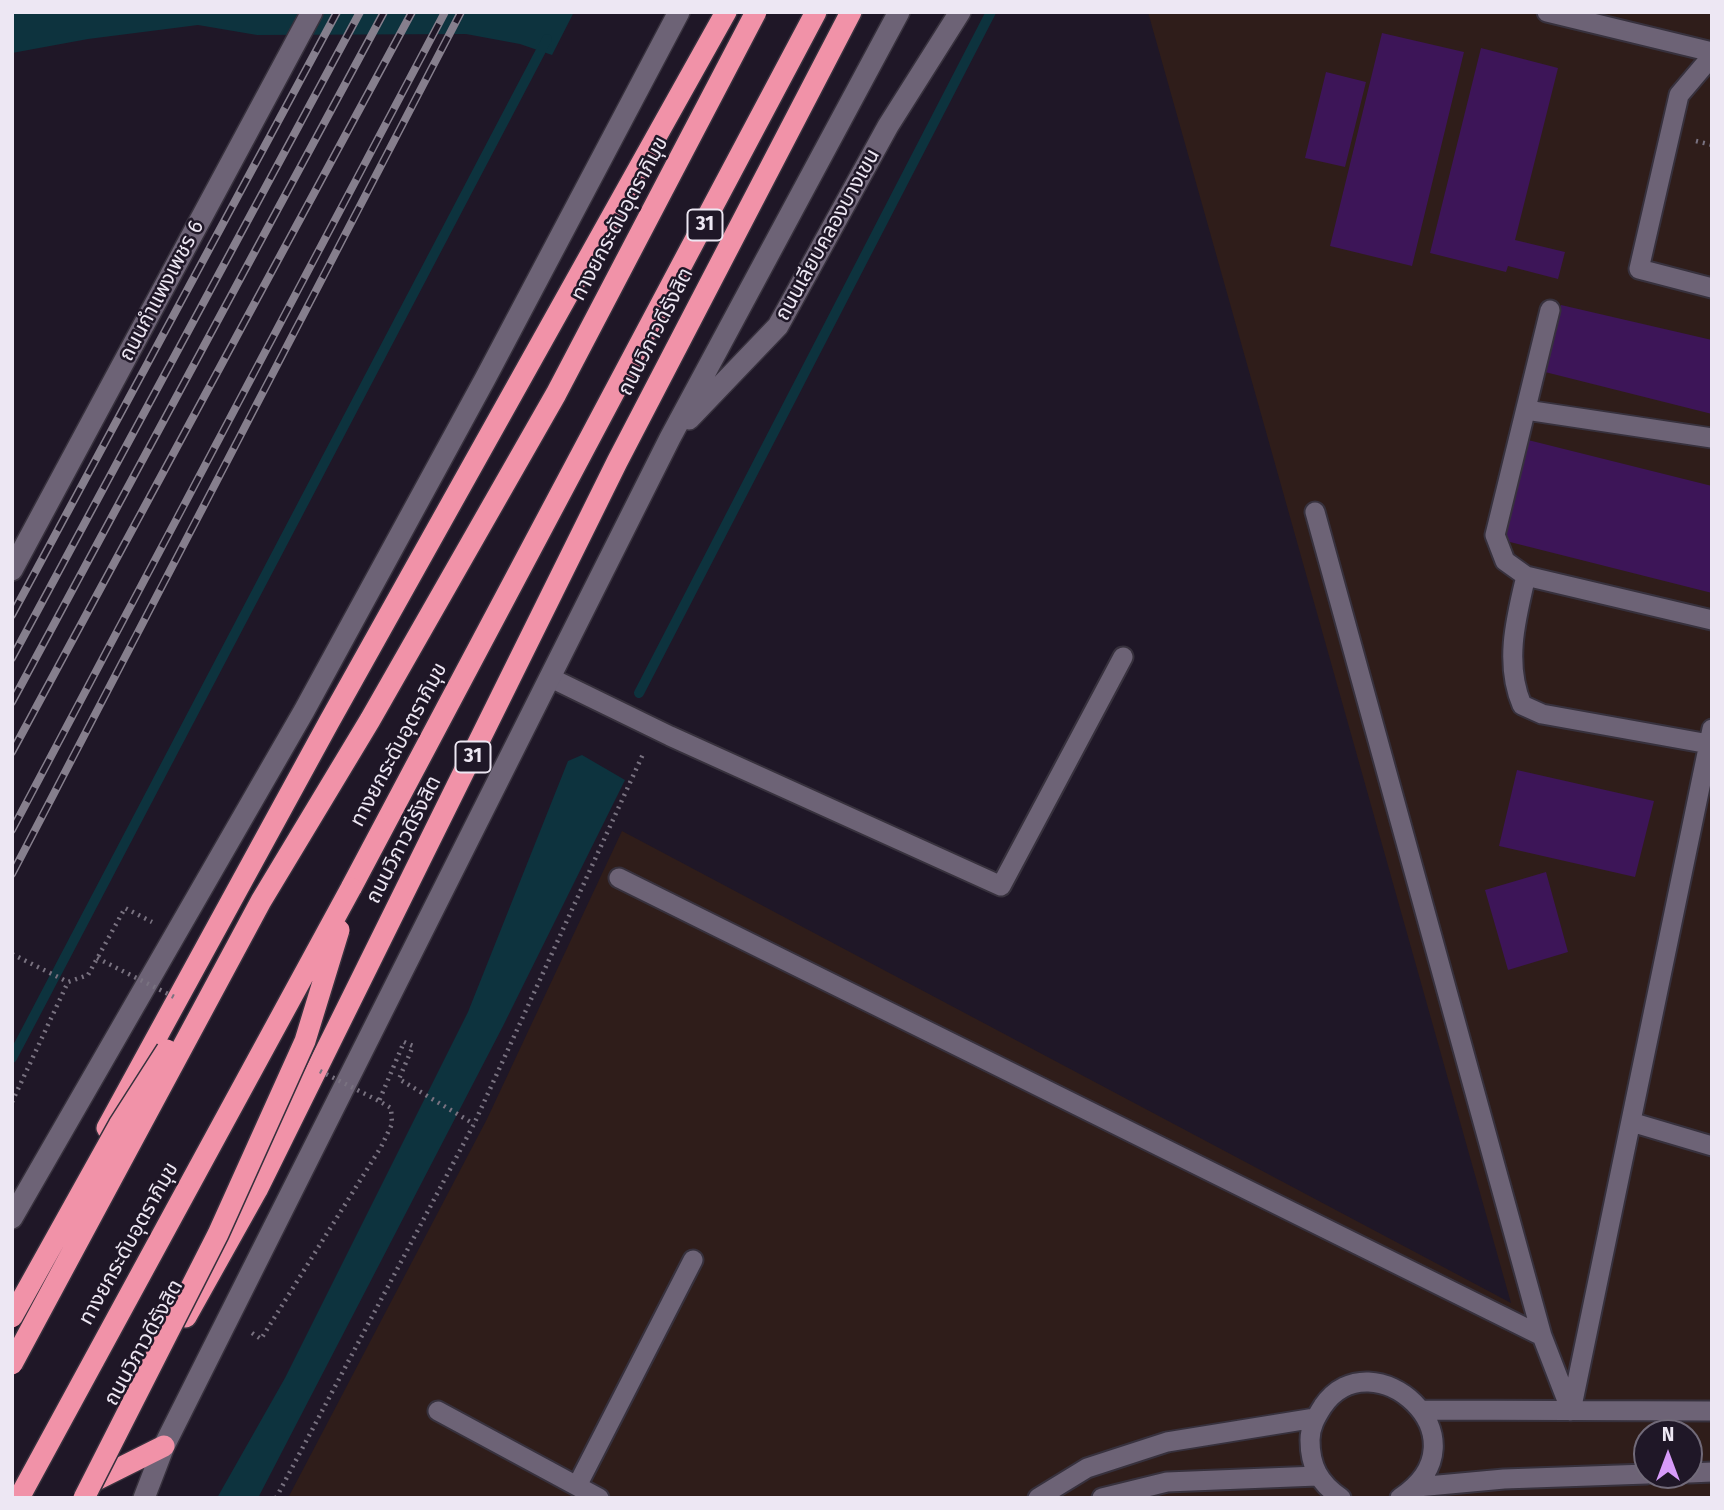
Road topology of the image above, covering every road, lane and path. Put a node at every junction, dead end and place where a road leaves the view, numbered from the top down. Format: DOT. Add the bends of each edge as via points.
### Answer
graph roads {
  1 [pos="312,12"];
  2 [pos="679,12"];
  3 [pos="726,12"];
  4 [pos="756,12"];
  5 [pos="816,12"];
  6 [pos="851,12"];
  7 [pos="899,12"];
  8 [pos="960,12"];
  9 [pos="1547,12"];
  10 [pos="1712,54"];
  11 [pos="1712,288"];
  12 [pos="1550,310"];
  13 [pos="1525,410"];
  14 [pos="670,438"];
  15 [pos="1712,438"];
  16 [pos="1315,512"];
  17 [pos="12,570"];
  18 [pos="1526,576"];
  19 [pos="1712,620"];
  20 [pos="1124,657"];
  21 [pos="551,678"];
  22 [pos="655,728"];
  23 [pos="1710,737"];
  24 [pos="620,877"];
  25 [pos="351,888"];
  26 [pos="261,901"];
  27 [pos="125,908"];
  28 [pos="12,954"];
  29 [pos="97,958"];
  30 [pos="68,982"];
  31 [pos="183,1002"];
  32 [pos="318,1070"];
  33 [pos="379,1101"];
  34 [pos="12,1102"];
  35 [pos="1631,1122"];
  36 [pos="474,1124"];
  37 [pos="1712,1146"];
  38 [pos="12,1218"];
  39 [pos="693,1260"];
  40 [pos="12,1301"];
  41 [pos="12,1317"];
  42 [pos="1542,1336"];
  43 [pos="261,1339"];
  44 [pos="12,1364"];
  45 [pos="1422,1409"];
  46 [pos="438,1411"];
  47 [pos="1571,1411"];
  48 [pos="1712,1411"];
  49 [pos="1315,1418"];
  50 [pos="164,1446"];
  51 [pos="1633,1474"];
  52 [pos="1317,1476"];
  53 [pos="1504,1479"];
  54 [pos="577,1486"];
  55 [pos="89,1492"];
  56 [pos="1408,1492"];
  57 [pos="19,1498"];
  58 [pos="144,1498"];
  59 [pos="276,1498"];
  60 [pos="599,1498"];
  61 [pos="1038,1498"];
  62 [pos="1102,1498"];
  63 [pos="1341,1498"];
  64 [pos="1511,1498"];
  1 -- 17 [label="main road, ถนนกำแพงเพชร 6"];
  2 -- 38 [label="main road" via="304,711"];
  3 -- 40 [label="highway" via="322,734"];
  4 -- 26 [label="highway, ทางยกระดับอุตราภิมุข / 31, bridge" via="556,394"];
  5 -- 25 [label="highway, ทางยกระดับอุตราภิมุข / 31"];
  6 -- 55 [label="highway, ถนนวิภาวดีรังสิต / 31" via="617,462 257,1190"];
  7 -- 14 [label="main road, 31"];
  8 -- 14 [label="main road, ถนนเลียบคลองบางเขน" via="888,126 778,326"];
  9 -- 10 [label="lane"];
  10 -- 11 [label="lane" via="1679,95 1639,270"];
  12 -- 13 [label="lane"];
  13 -- 15 [label="lane"];
  13 -- 18 [label="lane" via="1495,535 1505,561"];
  14 -- 21 [label="main road, 31"];
  16 -- 42 [label="lane"];
  18 -- 19 [label="lane"];
  18 -- 23 [label="lane" via="1513,638 1515,691 1522,705 1542,714"];
  20 -- 22 [label="lane" via="1001,886"];
  21 -- 22 [label="lane"];
  21 -- 50 [label="main road, 31"];
  22 -- 36 [label="path"];
  23 -- 35 [label="lane"];
  24 -- 42 [label="lane"];
  25 -- 55 [label="highway, bridge" via="305,1041 218,1234"];
  25 -- 57 [label="highway, ทางยกระดับอุตราภิมุข / 31, bridge"];
  26 -- 41 [label="highway, bridge" via="119,1125"];
  26 -- 44 [label="highway, ทางยกระดับอุตราภิมุข / 31, bridge"];
  27 -- 29 [label="path"];
  28 -- 30 [label="path"];
  29 -- 30 [label="path" via="88,975"];
  29 -- 31 [label="path, bridge"];
  30 -- 34 [label="path"];
  32 -- 33 [label="path, bridge"];
  33 -- 36 [label="path" via="404,1042 413,1046 399,1079"];
  33 -- 43 [label="path" via="391,1108 393,1124"];
  35 -- 37 [label="lane"];
  35 -- 47 [label="lane"];
  36 -- 59 [label="path"];
  39 -- 54 [label="lane"];
  42 -- 47 [label="lane"];
  45 -- 47 [label="lane"];
  45 -- 49 [label="lane" via="1408,1394 1389,1385 1357,1384 1327,1400"];
  45 -- 56 [label="lane" via="1432,1429 1433,1450 1429,1468"];
  46 -- 54 [label="lane"];
  47 -- 48 [label="lane"];
  49 -- 52 [label="lane" via="1310,1456"];
  49 -- 61 [label="lane" via="1167,1442 1087,1468"];
  50 -- 55 [label="highway"];
  50 -- 58 [label="main road, 31"];
  51 -- 53 [label="lane"];
  52 -- 62 [label="lane" via="1167,1482"];
  52 -- 63 [label="lane"];
  53 -- 56 [label="lane"];
  53 -- 64 [label="lane"];
  54 -- 60 [label="lane"];
}
